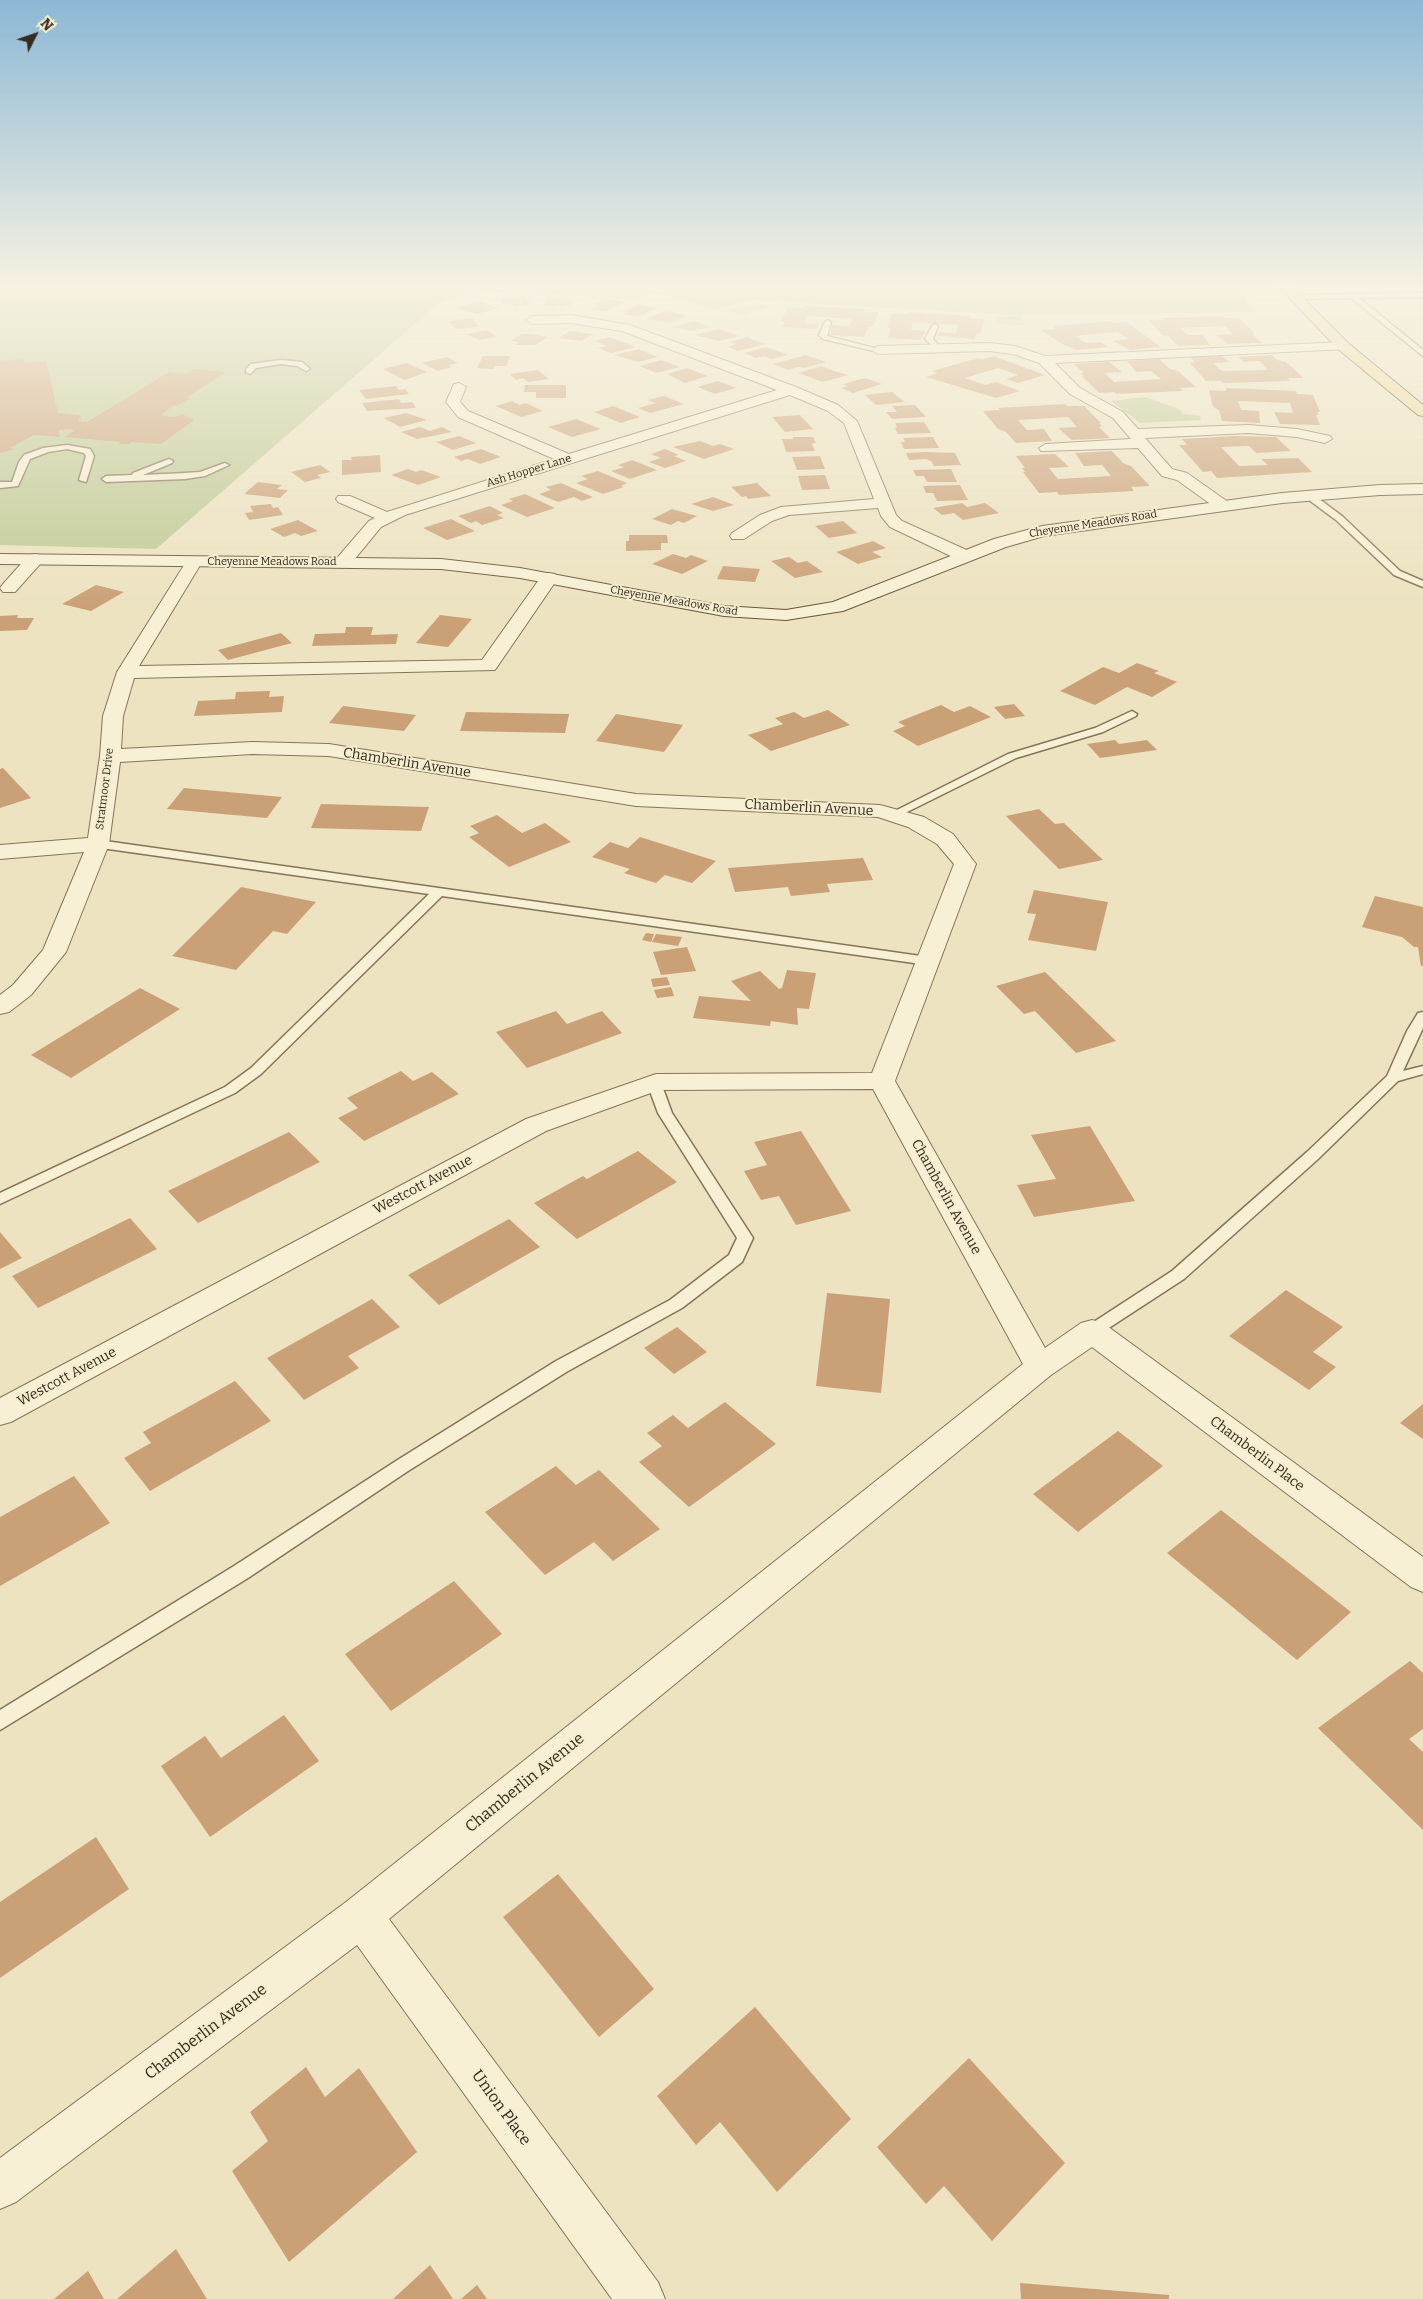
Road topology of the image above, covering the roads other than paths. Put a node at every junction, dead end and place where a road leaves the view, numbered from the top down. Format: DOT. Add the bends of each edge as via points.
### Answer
graph roads {
  1 [pos="456,394"];
  2 [pos="777,394"];
  3 [pos="802,394"];
  4 [pos="1084,394"];
  5 [pos="1402,394"];
  6 [pos="1423,412"];
  7 [pos="1138,439"];
  8 [pos="1325,440"];
  9 [pos="1046,448"];
  10 [pos="567,459"];
  11 [pos="169,460"];
  12 [pos="225,465"];
  13 [pos="1167,473"];
  14 [pos="133,476"];
  15 [pos="106,479"];
  16 [pos="82,480"];
  17 [pos="0,485"];
  18 [pos="1423,489"];
  19 [pos="1308,495"];
  20 [pos="344,499"];
  21 [pos="882,503"];
  22 [pos="1222,505"];
  23 [pos="1197,509"];
  24 [pos="386,517"];
  25 [pos="738,536"];
  26 [pos="964,556"];
  27 [pos="0,559"];
  28 [pos="35,559"];
  29 [pos="194,562"];
  30 [pos="343,562"];
  31 [pos="549,578"];
  32 [pos="1423,584"];
  33 [pos="9,588"];
  34 [pos="126,672"];
  35 [pos="1132,714"];
  36 [pos="110,756"];
  37 [pos="893,815"];
  38 [pos="98,844"];
  39 [pos="0,852"];
  40 [pos="439,892"];
  41 [pos="928,961"];
  42 [pos="0,1007"];
  43 [pos="1423,1016"];
  44 [pos="1423,1070"];
  45 [pos="1393,1078"];
  46 [pos="882,1081"];
  47 [pos="654,1083"];
  48 [pos="0,1199"];
  49 [pos="1092,1331"];
  50 [pos="1040,1367"];
  51 [pos="0,1413"];
  52 [pos="1423,1577"];
  53 [pos="0,1720"];
  54 [pos="361,1916"];
  55 [pos="0,2186"];
  56 [pos="641,2299"];
  1 -- 10 [label="street" via="453,402 462,414"];
  2 -- 10 [label="street, Ash Hopper Lane"];
  3 -- 21 [label="street" via="829,405 850,421"];
  4 -- 7 [label="street" via="1110,408"];
  5 -- 6 [label="main road"];
  7 -- 8 [label="street" via="1248,429 1297,433"];
  7 -- 9 [label="street"];
  7 -- 13 [label="street"];
  10 -- 24 [label="street, Ash Hopper Lane"];
  11 -- 14 [label="lane"];
  12 -- 14 [label="lane" via="202,474 155,478"];
  13 -- 22 [label="street" via="1182,476"];
  13 -- 23 [label="street" via="1162,479"];
  14 -- 15 [label="lane"];
  16 -- 17 [label="lane" via="90,456 87,451 62,447 27,457 15,484"];
  18 -- 19 [label="street, Cheyenne Meadows Road"];
  19 -- 22 [label="street, Cheyenne Meadows Road"];
  19 -- 32 [label="lane" via="1339,518 1397,573"];
  20 -- 24 [label="street"];
  21 -- 25 [label="street" via="787,510 766,518"];
  21 -- 26 [label="street" via="896,524"];
  22 -- 23 [label="street, Cheyenne Meadows Road"];
  23 -- 26 [label="street, Cheyenne Meadows Road" via="1020,536"];
  24 -- 30 [label="street, Ash Hopper Lane" via="375,524"];
  26 -- 31 [label="street, Cheyenne Meadows Road" via="837,607 786,615 724,611"];
  27 -- 28 [label="street, Cheyenne Meadows Road"];
  28 -- 29 [label="street, Cheyenne Meadows Road"];
  28 -- 33 [label="street"];
  29 -- 30 [label="street, Cheyenne Meadows Road"];
  29 -- 34 [label="street, Stratmoor Drive"];
  30 -- 31 [label="street, Cheyenne Meadows Road" via="441,564"];
  31 -- 34 [label="street" via="488,666"];
  34 -- 36 [label="street, Stratmoor Drive" via="113,716"];
  35 -- 37 [label="lane" via="1099,730 1012,756"];
  36 -- 37 [label="street, Chamberlin Avenue" via="252,748 329,750 636,800 880,811"];
  36 -- 38 [label="street, Stratmoor Drive"];
  37 -- 41 [label="street, Chamberlin Avenue" via="916,822 945,839 965,864"];
  38 -- 39 [label="street"];
  38 -- 40 [label="lane"];
  38 -- 42 [label="street, Stratmoor Drive" via="54,952 22,990"];
  40 -- 41 [label="lane"];
  40 -- 48 [label="lane" via="256,1071 230,1090"];
  41 -- 46 [label="street, Chamberlin Avenue"];
  43 -- 45 [label="lane"];
  44 -- 45 [label="lane"];
  45 -- 49 [label="lane" via="1312,1156 1178,1275"];
  46 -- 47 [label="street, Westcott Avenue"];
  46 -- 50 [label="street, Chamberlin Avenue"];
  47 -- 51 [label="street, Westcott Avenue" via="536,1125"];
  47 -- 53 [label="lane" via="665,1113 745,1238 736,1258 676,1304 562,1366 233,1577"];
  49 -- 50 [label="street, Chamberlin Avenue"];
  49 -- 52 [label="street, Chamberlin Place"];
  50 -- 54 [label="street, Chamberlin Avenue"];
  54 -- 55 [label="street, Chamberlin Avenue"];
  54 -- 56 [label="street, Union Place"];
}
